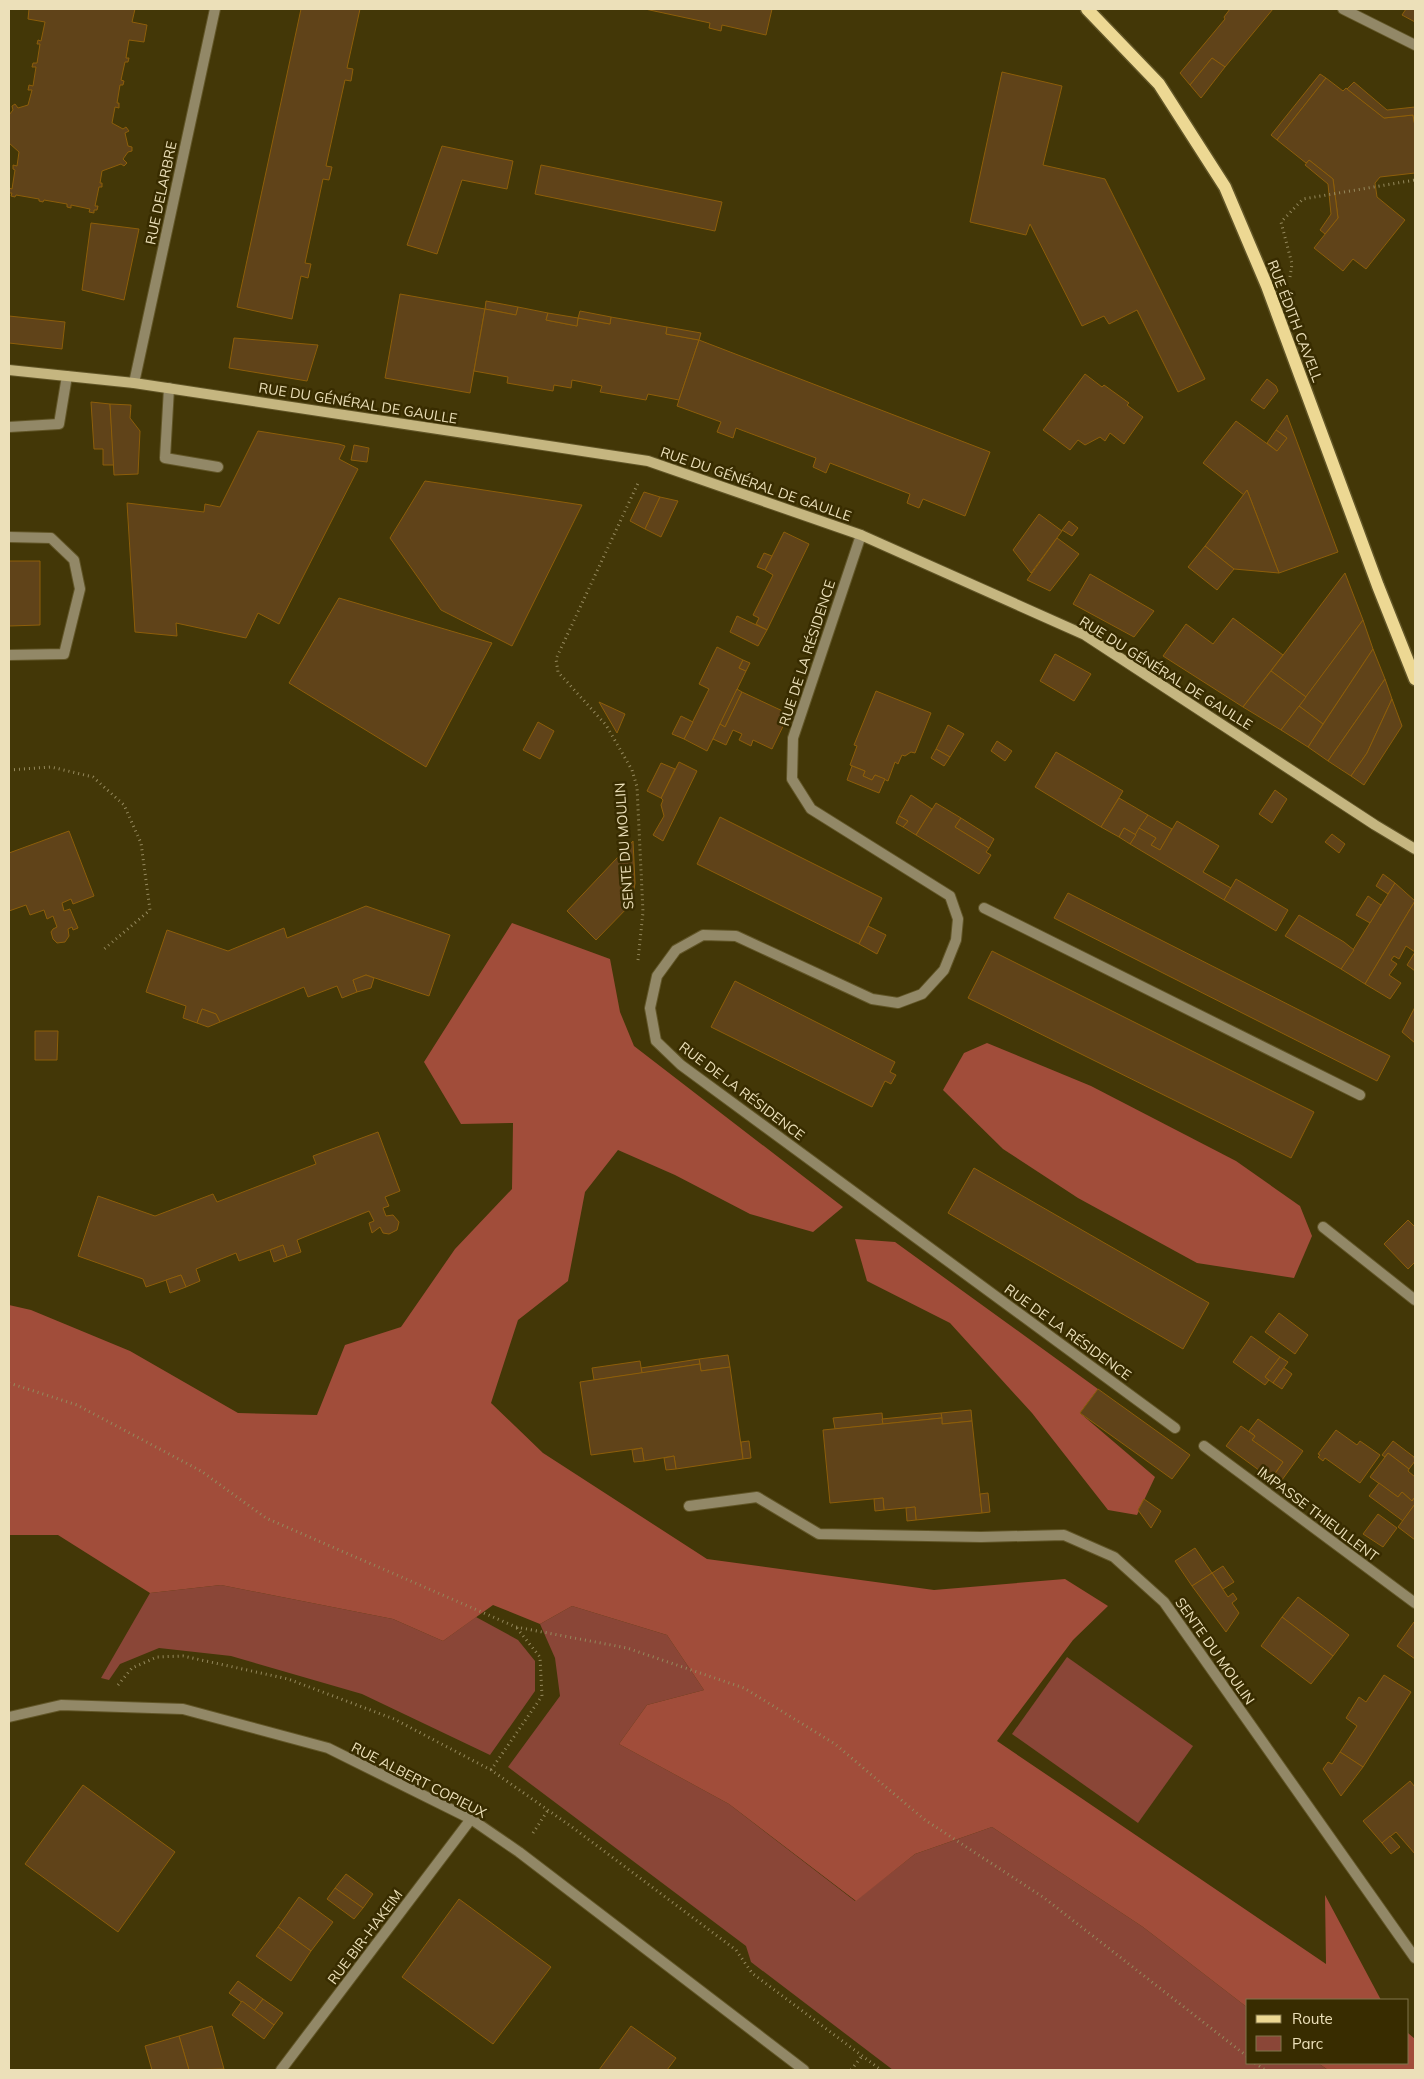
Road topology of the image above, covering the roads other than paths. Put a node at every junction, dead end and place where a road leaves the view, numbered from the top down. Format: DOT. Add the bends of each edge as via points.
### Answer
graph roads {
  1 [pos="216,9"];
  2 [pos="1087,9"];
  3 [pos="1343,9"];
  4 [pos="1415,45"];
  5 [pos="9,370"];
  6 [pos="68,376"];
  7 [pos="134,383"];
  8 [pos="168,388"];
  9 [pos="9,427"];
  10 [pos="218,467"];
  11 [pos="861,535"];
  12 [pos="9,537"];
  13 [pos="9,655"];
  14 [pos="1415,678"];
  15 [pos="1415,849"];
  16 [pos="984,908"];
  17 [pos="1360,1095"];
  18 [pos="1323,1227"];
  19 [pos="1415,1300"];
  20 [pos="1175,1428"];
  21 [pos="1204,1446"];
  22 [pos="689,1506"];
  23 [pos="1415,1604"];
  24 [pos="9,1717"];
  25 [pos="471,1820"];
  26 [pos="1415,1958"];
  27 [pos="281,2070"];
  28 [pos="804,2070"];
  1 -- 7 [label="street, RUE DELARBRE"];
  2 -- 14 [label="main road, RUE ÉDITH CAVELL" via="1159,84 1225,186 1267,286"];
  3 -- 4 [label="street"];
  5 -- 6 [label="main road, RUE DU GÉNÉRAL DE GAULLE"];
  6 -- 7 [label="main road, RUE DU GÉNÉRAL DE GAULLE"];
  6 -- 9 [label="street" via="59,424"];
  7 -- 8 [label="main road, RUE DU GÉNÉRAL DE GAULLE"];
  8 -- 10 [label="street" via="165,458"];
  8 -- 11 [label="main road, RUE DU GÉNÉRAL DE GAULLE" via="648,461"];
  11 -- 15 [label="main road, RUE DU GÉNÉRAL DE GAULLE" via="1085,635"];
  11 -- 20 [label="street, RUE DE LA RÉSIDENCE" via="793,738 792,779 811,809 950,896 958,919 956,940 944,970 922,994 898,1003 872,999 736,936 703,935 676,950 657,976 650,1008 656,1041 681,1065"];
  12 -- 13 [label="street" via="51,538 74,560 80,589 64,654"];
  16 -- 17 [label="street"];
  18 -- 19 [label="street"];
  21 -- 23 [label="street, IMPASSE THIEULLENT"];
  22 -- 26 [label="street, SENTE DU MOULIN" via="757,1497 819,1534 1064,1535 1114,1557 1164,1602"];
  24 -- 25 [label="street, RUE ALBERT COPIEUX" via="61,1705 183,1709 328,1748"];
  25 -- 27 [label="street, RUE BIR-HAKEIM"];
  25 -- 28 [label="street, RUE ALBERT COPIEUX" via="527,1858"];
}
